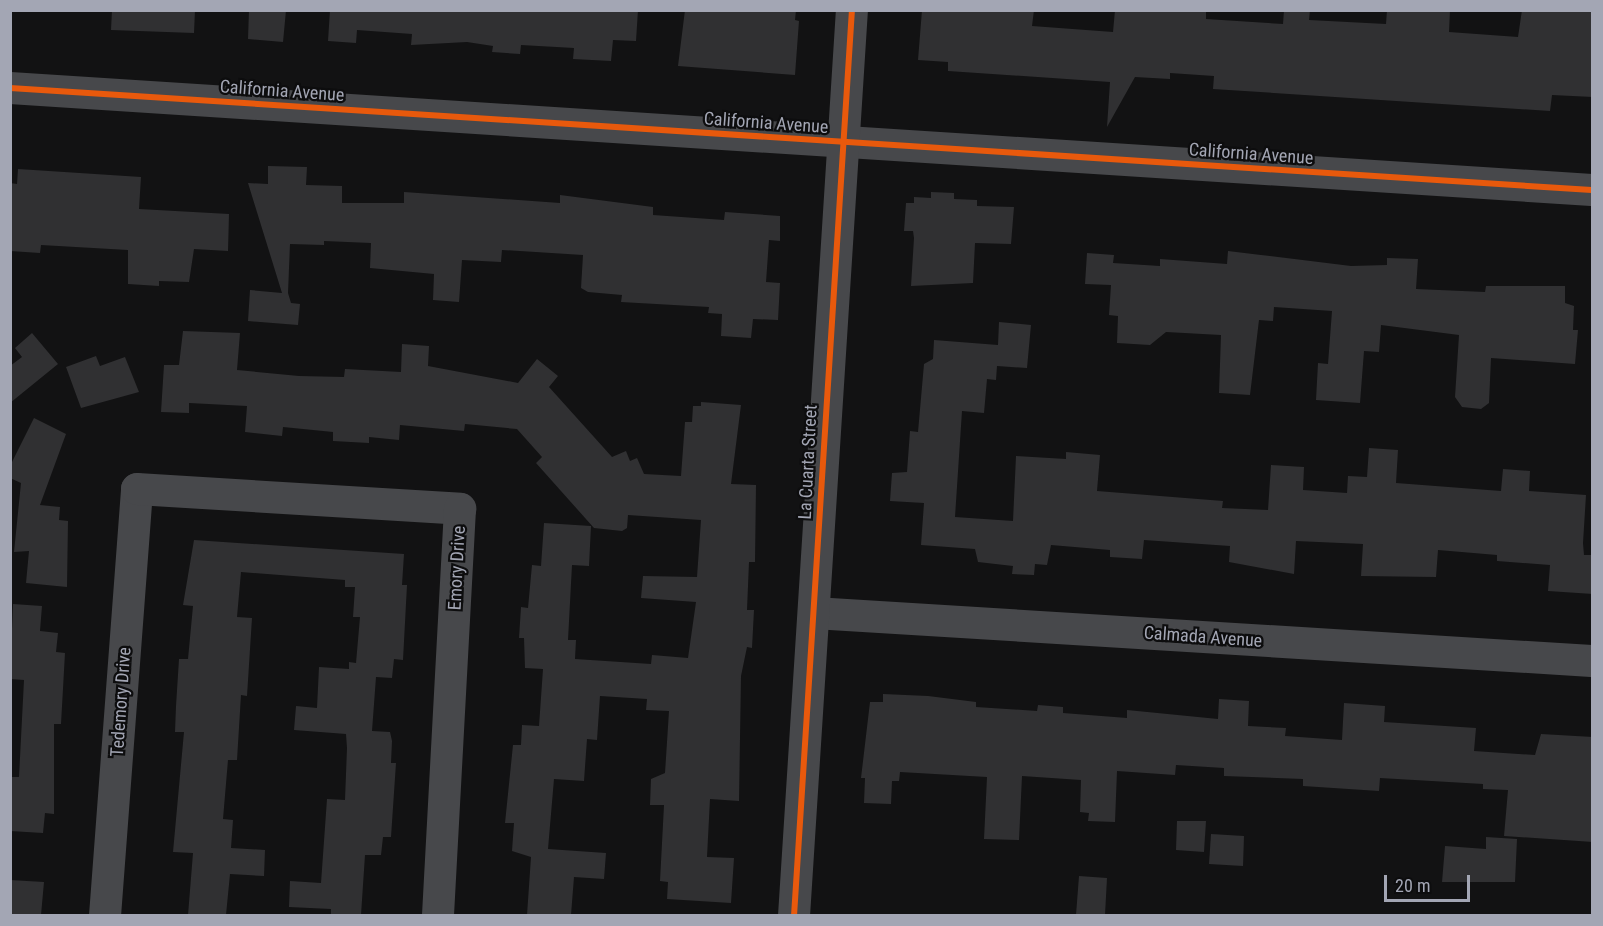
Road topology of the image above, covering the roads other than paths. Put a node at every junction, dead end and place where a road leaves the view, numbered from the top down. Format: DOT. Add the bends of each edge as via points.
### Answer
graph roads {
  1 [pos="852,10"];
  2 [pos="10,88"];
  3 [pos="842,143"];
  4 [pos="1593,190"];
  5 [pos="137,489"];
  6 [pos="814,613"];
  7 [pos="1593,661"];
  8 [pos="105,915"];
  9 [pos="438,915"];
  10 [pos="794,915"];
  1 -- 3 [label="street, La Cuarta Street"];
  2 -- 3 [label="street, California Avenue"];
  3 -- 4 [label="street, California Avenue"];
  3 -- 6 [label="street, La Cuarta Street"];
  5 -- 8 [label="street, Tedemory Drive"];
  5 -- 9 [label="street, Emory Drive" via="460,509"];
  6 -- 7 [label="street, Calmada Avenue"];
  6 -- 10 [label="street, La Cuarta Street"];
}
